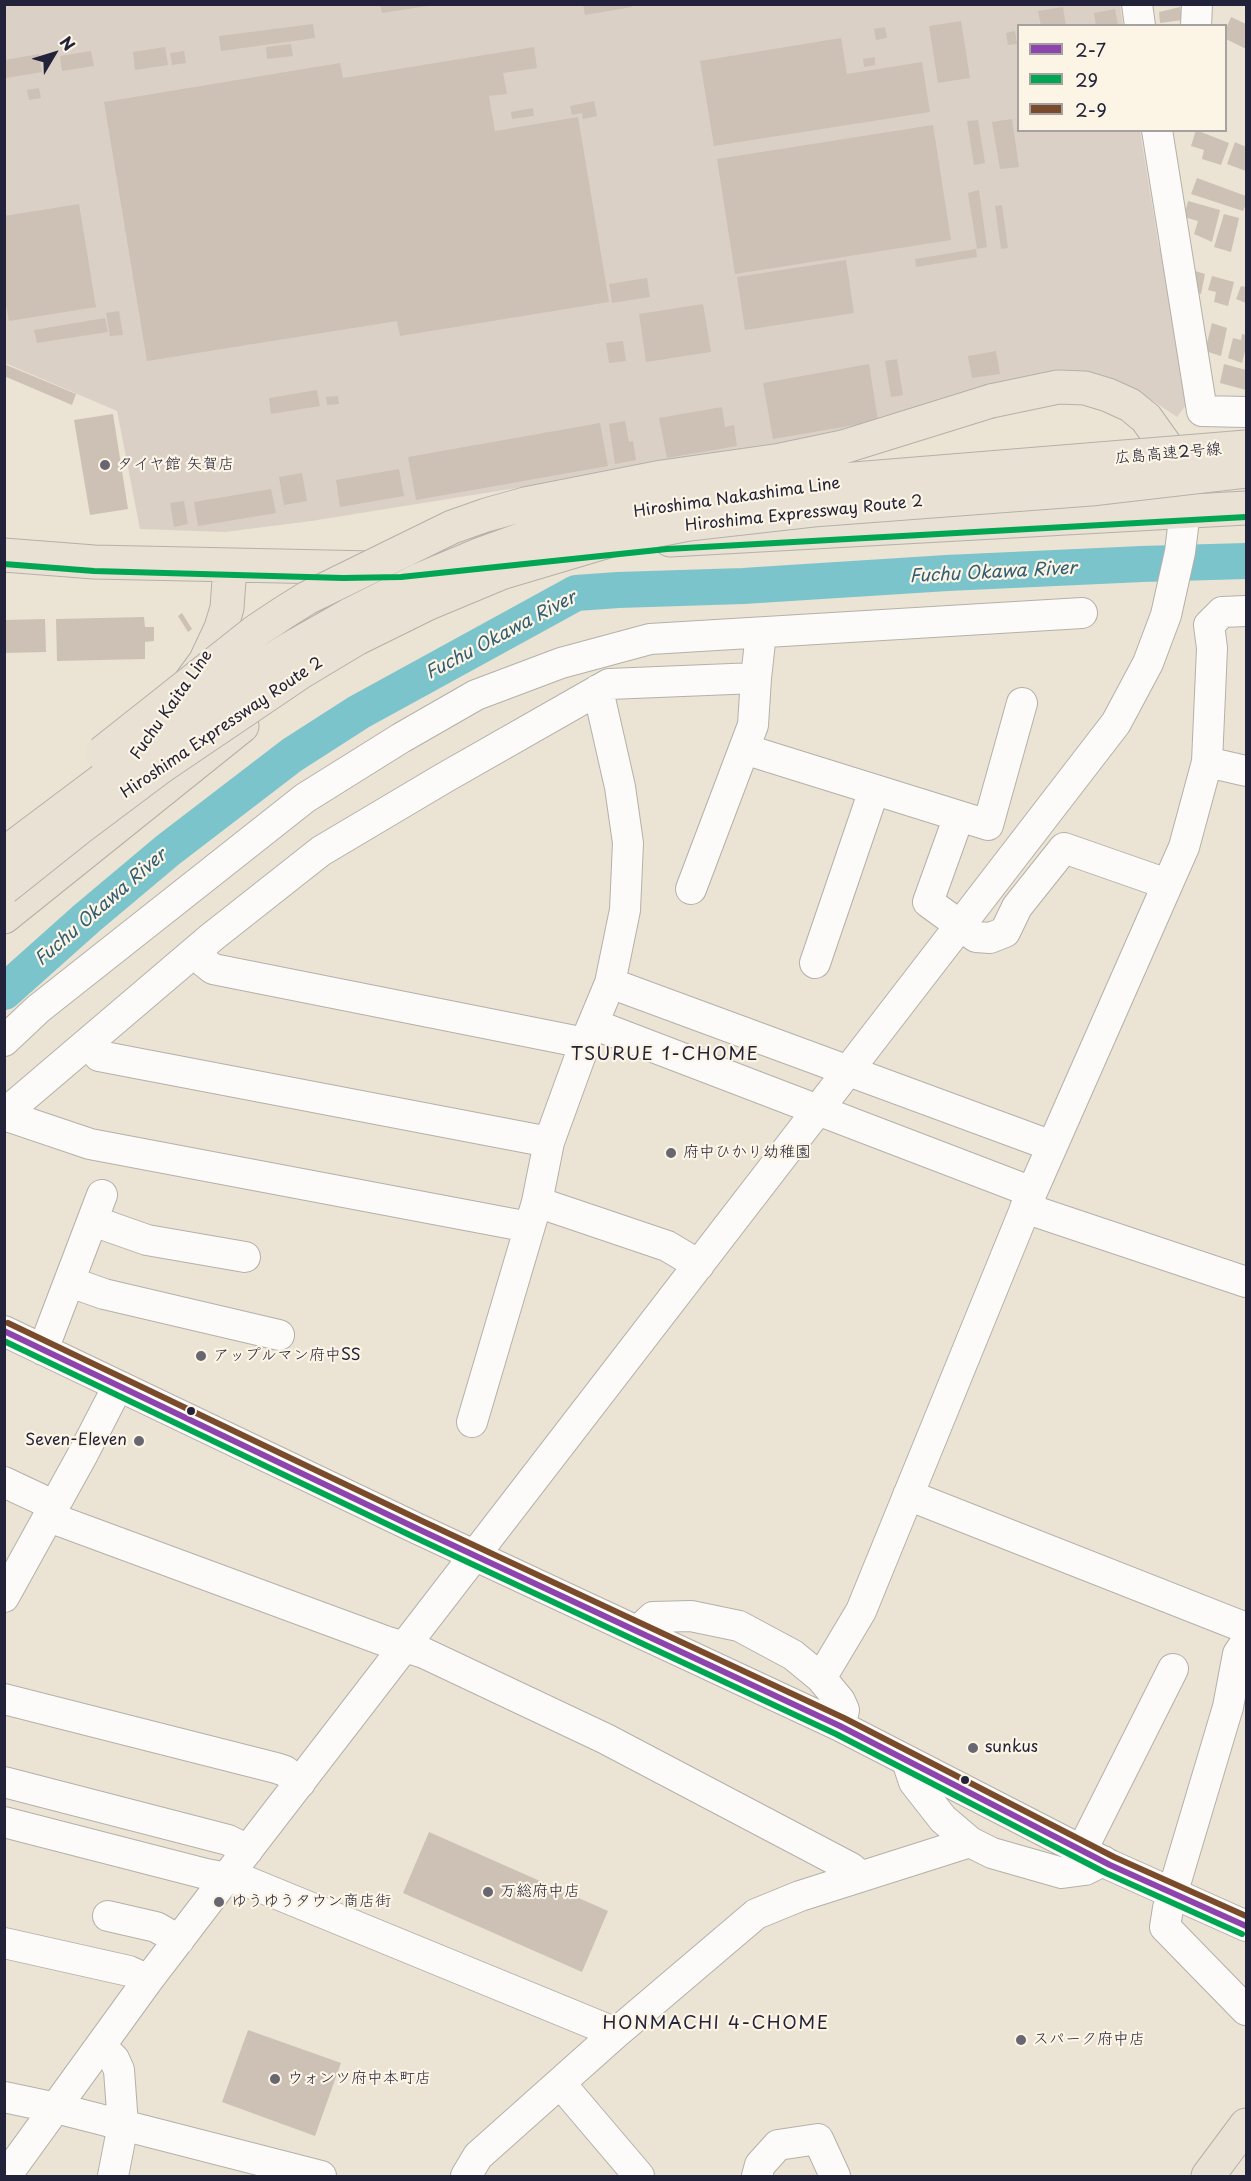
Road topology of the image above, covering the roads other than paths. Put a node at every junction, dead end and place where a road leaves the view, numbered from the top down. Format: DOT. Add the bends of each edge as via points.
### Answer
graph roads {
  1 [pos="1137,4"];
  2 [pos="1197,4"];
  3 [pos="1140,24"];
  4 [pos="1196,24"];
  5 [pos="1157,132"];
  6 [pos="1177,132"];
  7 [pos="1162,160"];
  8 [pos="1246,412"];
  9 [pos="1246,447"];
  10 [pos="1246,462"];
  11 [pos="1183,470"];
  12 [pos="1246,471"];
  13 [pos="1091,475"];
  14 [pos="1246,508"];
  15 [pos="1184,522"];
  16 [pos="4,555"];
  17 [pos="512,555"];
  18 [pos="230,566"];
  19 [pos="1246,611"];
  20 [pos="1082,614"];
  21 [pos="761,633"];
  22 [pos="756,678"];
  23 [pos="598,690"];
  24 [pos="1022,703"];
  25 [pos="744,749"];
  26 [pos="1208,762"];
  27 [pos="1246,771"];
  28 [pos="874,790"];
  29 [pos="958,816"];
  30 [pos="4,834"];
  31 [pos="4,854"];
  32 [pos="1167,884"];
  33 [pos="4,888"];
  34 [pos="691,889"];
  35 [pos="4,906"];
  36 [pos="4,917"];
  37 [pos="960,926"];
  38 [pos="194,954"];
  39 [pos="815,963"];
  40 [pos="610,983"];
  41 [pos="589,1033"];
  42 [pos="4,1041"];
  43 [pos="88,1043"];
  44 [pos="848,1071"];
  45 [pos="819,1109"];
  46 [pos="4,1115"];
  47 [pos="549,1142"];
  48 [pos="1052,1146"];
  49 [pos="1029,1200"];
  50 [pos="533,1214"];
  51 [pos="244,1257"];
  52 [pos="699,1265"];
  53 [pos="70,1282"];
  54 [pos="1246,1282"];
  55 [pos="4,1331"];
  56 [pos="279,1335"];
  57 [pos="43,1350"];
  58 [pos="118,1386"];
  59 [pos="472,1422"];
  60 [pos="4,1482"];
  61 [pos="908,1495"];
  62 [pos="52,1511"];
  63 [pos="475,1556"];
  64 [pos="4,1597"];
  65 [pos="1246,1628"];
  66 [pos="638,1631"];
  67 [pos="1246,1642"];
  68 [pos="405,1647"];
  69 [pos="1173,1669"];
  70 [pos="821,1678"];
  71 [pos="4,1699"];
  72 [pos="840,1726"];
  73 [pos="908,1761"];
  74 [pos="4,1782"];
  75 [pos="300,1783"];
  76 [pos="4,1822"];
  77 [pos="970,1842"];
  78 [pos="248,1850"];
  79 [pos="1092,1856"];
  80 [pos="860,1876"];
  81 [pos="226,1878"];
  82 [pos="1172,1893"];
  83 [pos="108,1916"];
  84 [pos="1246,1926"];
  85 [pos="179,1940"];
  86 [pos="4,1944"];
  87 [pos="148,1980"];
  88 [pos="1246,2010"];
  89 [pos="616,2032"];
  90 [pos="101,2046"];
  91 [pos="560,2083"];
  92 [pos="4,2097"];
  93 [pos="56,2108"];
  94 [pos="123,2125"];
  95 [pos="1246,2125"];
  96 [pos="6,2176"];
  97 [pos="113,2176"];
  98 [pos="321,2176"];
  99 [pos="466,2176"];
  100 [pos="639,2176"];
  101 [pos="757,2176"];
  102 [pos="835,2176"];
  103 [pos="1208,2176"];
  1 -- 3 [label="street"];
  2 -- 4 [label="street"];
  5 -- 7 [label="street"];
  6 -- 7 [label="street" via="1170,157"];
  7 -- 8 [label="street" via="1202,411"];
  9 -- 13 [label="main road, 広島高速2号線, bridge"];
  10 -- 11 [label="main road, Hiroshima Nakashima Line"];
  11 -- 15 [label="street"];
  11 -- 18 [label="main road, Hiroshima Nakashima Line" via="877,479"];
  11 -- 30 [label="main road, bridge" via="1146,418 1130,405 1085,388 1058,387 991,401 843,447 662,477 486,515 452,527 308,598 256,631"];
  12 -- 13 [label="main road, 広島高速2号線, bridge"];
  13 -- 31 [label="main road, Hiroshima Expressway Route 2, bridge" via="733,490 613,511 542,531 419,580 289,649 218,695"];
  13 -- 33 [label="main road, Hiroshima Expressway Route 2, bridge" via="689,524 622,537 501,573 356,639 301,672 162,766"];
  14 -- 15 [label="main road, Hiroshima Nakashima Line"];
  15 -- 17 [label="main road, Hiroshima Nakashima Line" via="666,540"];
  15 -- 37 [label="street" via="1167,614 1145,670 1116,723"];
  16 -- 18 [label="main road, Hiroshima Nakashima Line"];
  17 -- 18 [label="main road, Hiroshima Nakashima Line" via="401,568"];
  17 -- 36 [label="main road" via="436,594 290,689"];
  18 -- 35 [label="main road, Fuchu Kaita Line" via="227,608 205,662 84,830"];
  19 -- 26 [label="street" via="1222,612 1209,625 1212,648"];
  20 -- 21 [label="street"];
  21 -- 22 [label="street"];
  21 -- 42 [label="street" via="650,639 561,663 476,695 305,798 38,1009"];
  22 -- 23 [label="street" via="609,684"];
  22 -- 25 [label="street" via="753,725"];
  23 -- 38 [label="street" via="321,851"];
  23 -- 40 [label="street" via="628,843 625,910"];
  24 -- 29 [label="street" via="988,825"];
  25 -- 28 [label="street"];
  25 -- 34 [label="street"];
  26 -- 27 [label="street"];
  26 -- 32 [label="street" via="1184,847"];
  28 -- 29 [label="street"];
  28 -- 39 [label="street"];
  29 -- 37 [label="street" via="928,902"];
  32 -- 37 [label="street" via="1064,848 1017,907 1005,932 990,938 976,937"];
  32 -- 48 [label="street"];
  37 -- 44 [label="street"];
  38 -- 41 [label="street" via="213,969"];
  38 -- 43 [label="street"];
  40 -- 41 [label="street"];
  40 -- 44 [label="street"];
  41 -- 45 [label="street"];
  41 -- 47 [label="street"];
  43 -- 46 [label="street"];
  43 -- 47 [label="street" via="99,1056"];
  44 -- 45 [label="street"];
  44 -- 48 [label="street"];
  45 -- 49 [label="street"];
  45 -- 52 [label="street"];
  46 -- 50 [label="street" via="90,1144"];
  47 -- 50 [label="street"];
  48 -- 49 [label="street"];
  49 -- 54 [label="street"];
  49 -- 61 [label="street"];
  50 -- 52 [label="street" via="667,1246"];
  50 -- 59 [label="street"];
  51 -- 53 [label="street" via="147,1240 98,1208"];
  52 -- 63 [label="street"];
  53 -- 56 [label="street" via="104,1294"];
  53 -- 57 [label="street"];
  55 -- 57 [label="street"];
  57 -- 58 [label="street"];
  58 -- 62 [label="street"];
  58 -- 63 [label="street"];
  60 -- 62 [label="street"];
  61 -- 65 [label="street"];
  61 -- 70 [label="street" via="861,1611"];
  62 -- 64 [label="street"];
  62 -- 68 [label="street"];
  63 -- 66 [label="street"];
  63 -- 68 [label="street"];
  66 -- 70 [label="street" via="652,1617 691,1616 739,1626 793,1655"];
  66 -- 72 [label="street"];
  67 -- 82 [label="street" via="1238,1654 1228,1707"];
  68 -- 75 [label="street"];
  68 -- 80 [label="street" via="606,1739"];
  69 -- 79 [label="street"];
  70 -- 72 [label="street" via="844,1710"];
  71 -- 75 [label="street" via="276,1768"];
  72 -- 73 [label="street"];
  73 -- 77 [label="street" via="914,1782 943,1819"];
  73 -- 79 [label="street"];
  74 -- 78 [label="street" via="228,1840"];
  75 -- 78 [label="street"];
  76 -- 81 [label="street"];
  77 -- 79 [label="street" via="992,1853 1062,1873 1085,1870"];
  77 -- 80 [label="street"];
  78 -- 81 [label="street"];
  79 -- 82 [label="street"];
  80 -- 89 [label="street" via="756,1914"];
  81 -- 85 [label="street"];
  81 -- 89 [label="street" via="248,1882"];
  82 -- 84 [label="street"];
  82 -- 88 [label="street" via="1166,1927"];
  83 -- 85 [label="street" via="156,1927"];
  85 -- 87 [label="street"];
  86 -- 87 [label="street" via="129,1971"];
  87 -- 90 [label="street"];
  89 -- 91 [label="street"];
  90 -- 93 [label="street"];
  90 -- 94 [label="street" via="119,2070"];
  91 -- 99 [label="street" via="478,2156"];
  91 -- 100 [label="street"];
  92 -- 93 [label="street"];
  93 -- 94 [label="street"];
  93 -- 96 [label="street"];
  94 -- 97 [label="street"];
  94 -- 98 [label="street"];
  95 -- 103 [label="main road"];
  101 -- 102 [label="street" via="760,2165 778,2145 818,2139"];
}
